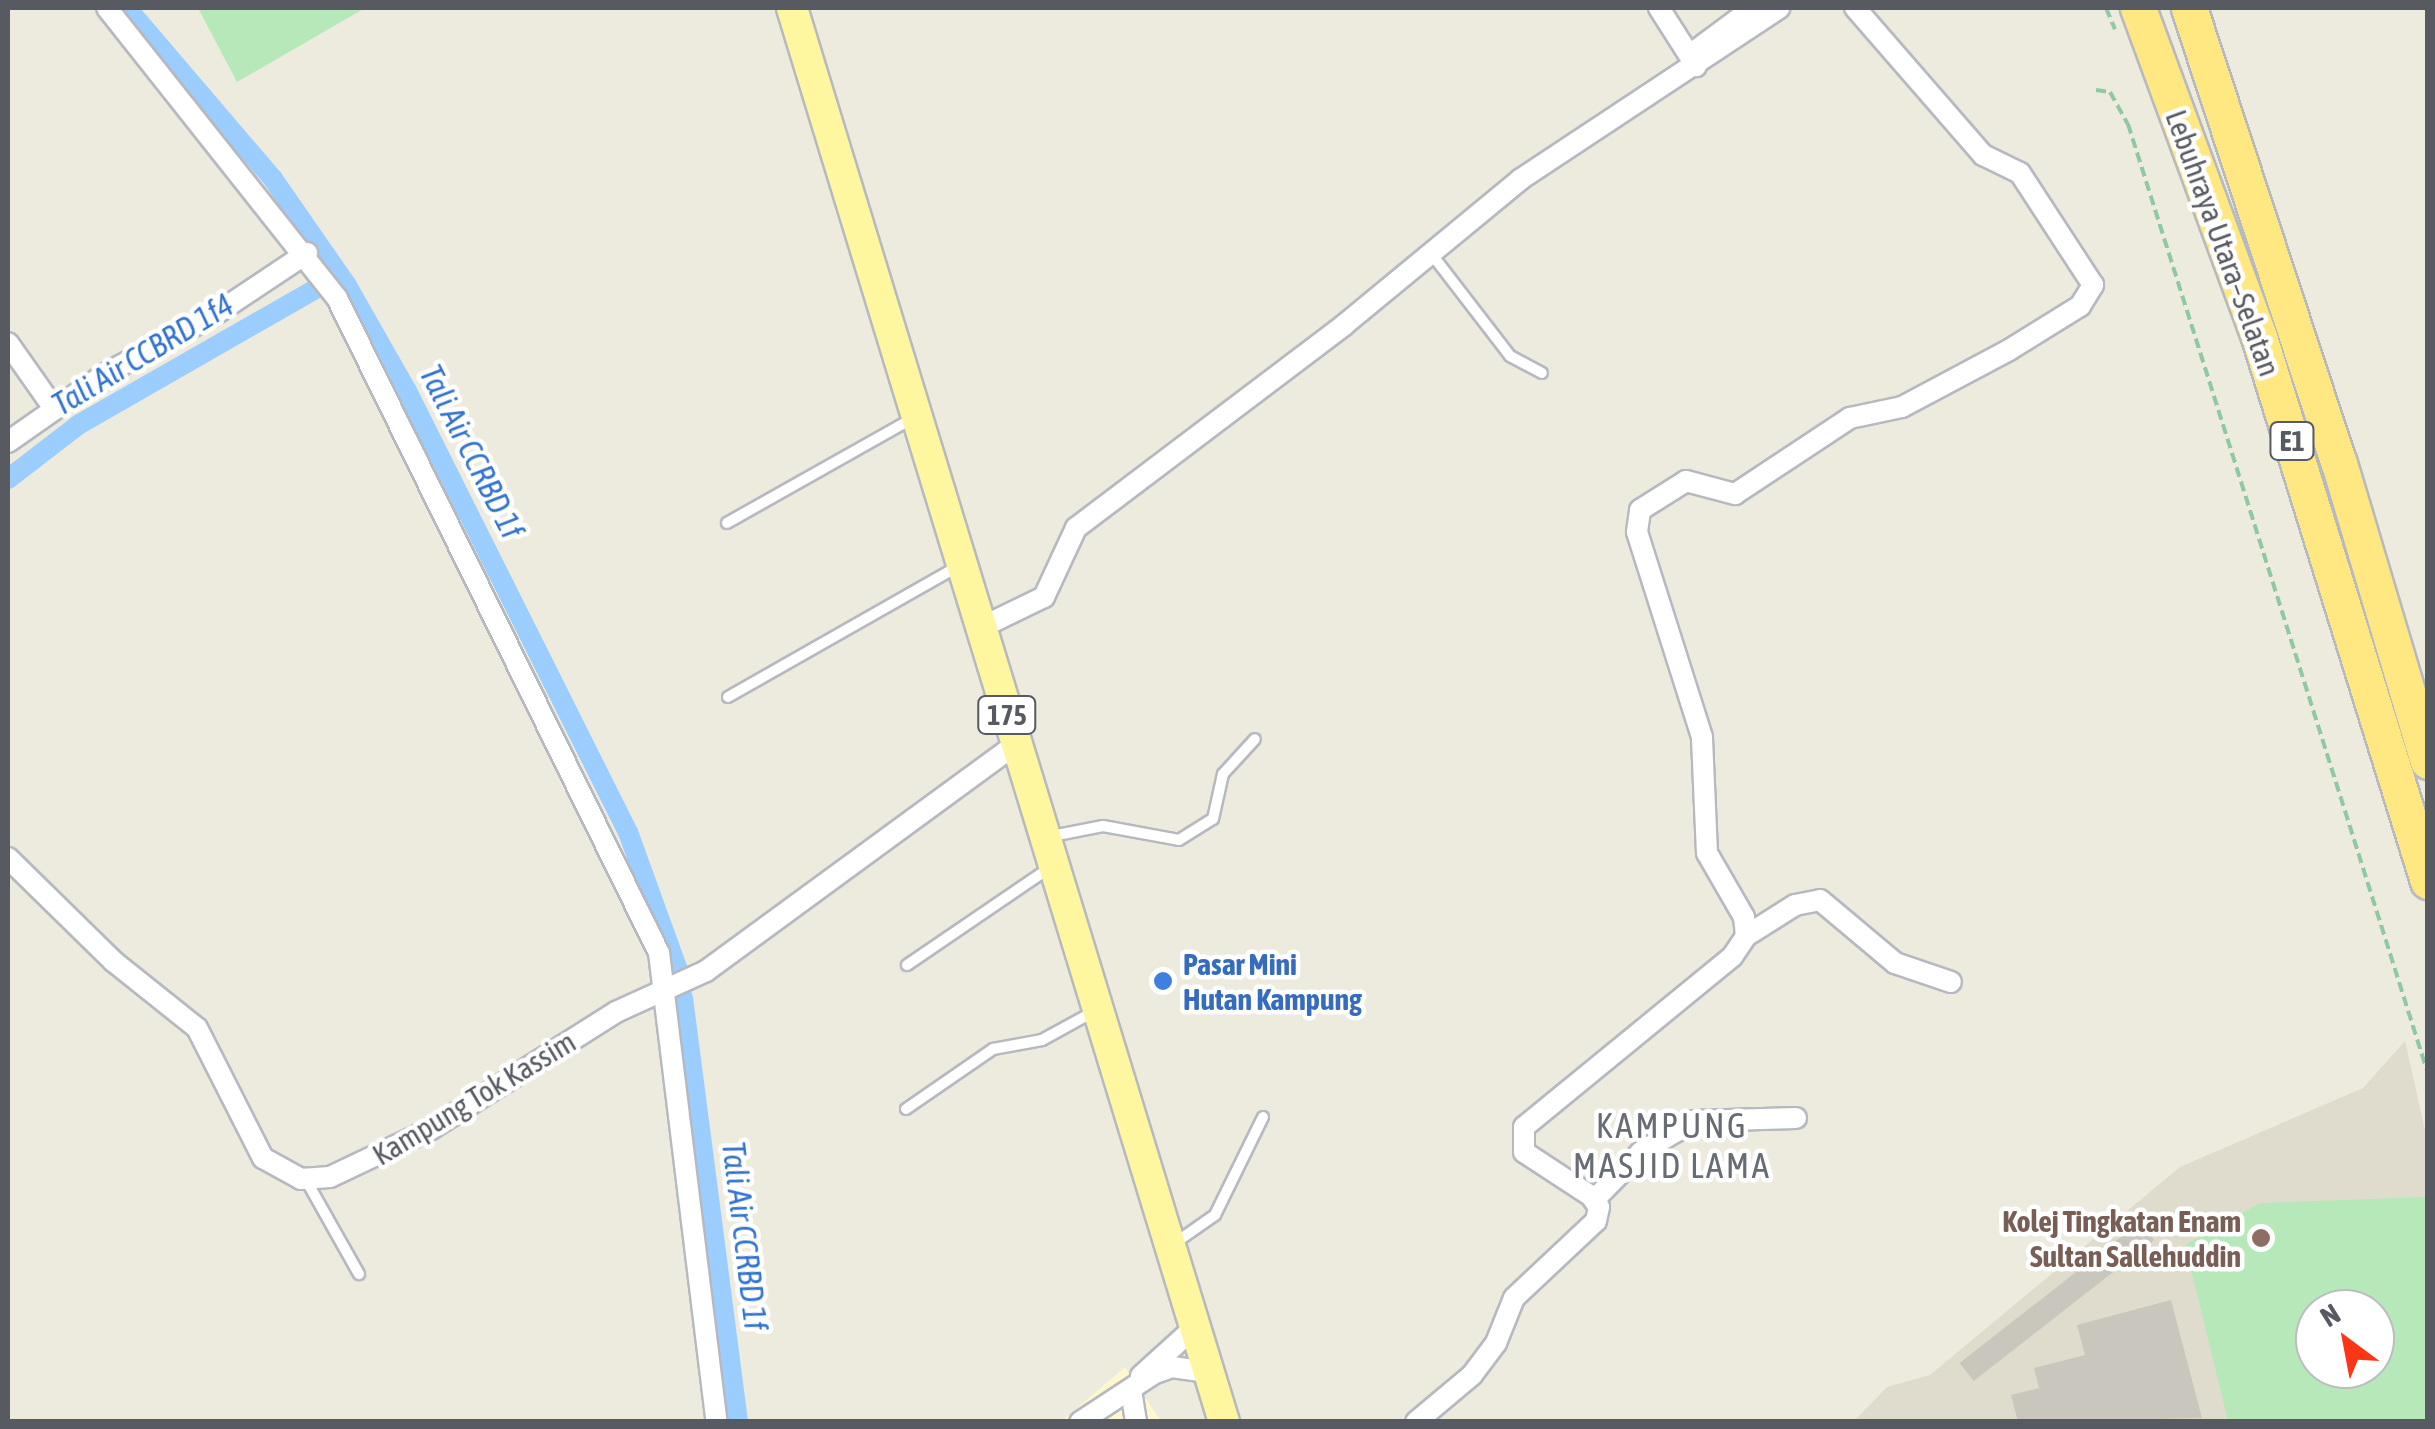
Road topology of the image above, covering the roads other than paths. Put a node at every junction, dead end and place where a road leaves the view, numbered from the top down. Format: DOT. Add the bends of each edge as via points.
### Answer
graph roads {
  1 [pos="107,8"];
  2 [pos="792,8"];
  3 [pos="1659,8"];
  4 [pos="1753,8"];
  5 [pos="1779,8"];
  6 [pos="1854,8"];
  7 [pos="2138,8"];
  8 [pos="2189,8"];
  9 [pos="1694,61"];
  10 [pos="1429,252"];
  11 [pos="308,253"];
  12 [pos="8,343"];
  13 [pos="1542,373"];
  14 [pos="53,407"];
  15 [pos="916,416"];
  16 [pos="8,442"];
  17 [pos="727,522"];
  18 [pos="960,565"];
  19 [pos="980,628"];
  20 [pos="728,697"];
  21 [pos="1255,738"];
  22 [pos="1016,744"];
  23 [pos="2428,761"];
  24 [pos="1050,851"];
  25 [pos="8,858"];
  26 [pos="2428,881"];
  27 [pos="1746,936"];
  28 [pos="907,965"];
  29 [pos="1951,982"];
  30 [pos="665,990"];
  31 [pos="1098,1009"];
  32 [pos="906,1109"];
  33 [pos="1263,1118"];
  34 [pos="1796,1118"];
  35 [pos="306,1180"];
  36 [pos="1594,1200"];
  37 [pos="1170,1246"];
  38 [pos="358,1274"];
  39 [pos="1194,1328"];
  40 [pos="1206,1372"];
  41 [pos="1130,1390"];
  42 [pos="717,1422"];
  43 [pos="1080,1422"];
  44 [pos="1136,1422"];
  45 [pos="1224,1422"];
  46 [pos="1416,1422"];
  1 -- 11 [label="street"];
  2 -- 15 [label="main road, 175"];
  3 -- 9 [label="street"];
  4 -- 9 [label="street"];
  5 -- 9 [label="street"];
  6 -- 27 [label="street" via="1983,156 2020,173 2093,285 2080,306 2009,350 1902,407 1850,418 1735,494 1686,482 1650,501 1636,518 1702,737 1710,864 1744,917"];
  7 -- 26 [label="highway, Lebuhraya Utara–Selatan / E1" via="2259,337"];
  8 -- 23 [label="highway, Lebuhraya Utara–Selatan / E1" via="2339,463"];
  9 -- 10 [label="street" via="1569,144"];
  10 -- 13 [label="lane" via="1510,356"];
  10 -- 19 [label="street" via="1308,353 1076,528 1044,597"];
  11 -- 14 [label="street"];
  11 -- 30 [label="street" via="371,361 627,884 659,953"];
  12 -- 14 [label="street"];
  14 -- 16 [label="street"];
  15 -- 17 [label="lane"];
  15 -- 18 [label="main road, 175"];
  18 -- 19 [label="main road, 175"];
  18 -- 20 [label="lane"];
  19 -- 22 [label="main road, 175"];
  21 -- 24 [label="lane" via="1223,774 1213,818 1179,840 1103,826"];
  22 -- 24 [label="main road, 175"];
  22 -- 30 [label="street, Kampung Tok Kassim" via="726,958"];
  24 -- 28 [label="lane"];
  24 -- 31 [label="main road, 175"];
  25 -- 35 [label="street" via="114,962 197,1028 263,1158"];
  27 -- 29 [label="street" via="1795,905 1820,900 1895,963"];
  27 -- 36 [label="street" via="1732,957 1524,1127 1524,1152"];
  30 -- 35 [label="street, Kampung Tok Kassim" via="616,1012 393,1150 330,1178"];
  30 -- 42 [label="street"];
  31 -- 32 [label="lane" via="1042,1040 993,1049"];
  31 -- 37 [label="main road, 175"];
  33 -- 37 [label="lane" via="1215,1215"];
  34 -- 36 [label="street" via="1694,1121 1641,1152"];
  35 -- 38 [label="lane"];
  36 -- 46 [label="street" via="1599,1213 1590,1231 1523,1288 1490,1354"];
  37 -- 39 [label="main road, 175"];
  39 -- 40 [label="main road, 175"];
  39 -- 41 [label="street" via="1151,1362"];
  40 -- 41 [label="street" via="1172,1367"];
  40 -- 45 [label="main road, 175"];
  41 -- 43 [label="street"];
  41 -- 44 [label="street"];
}
